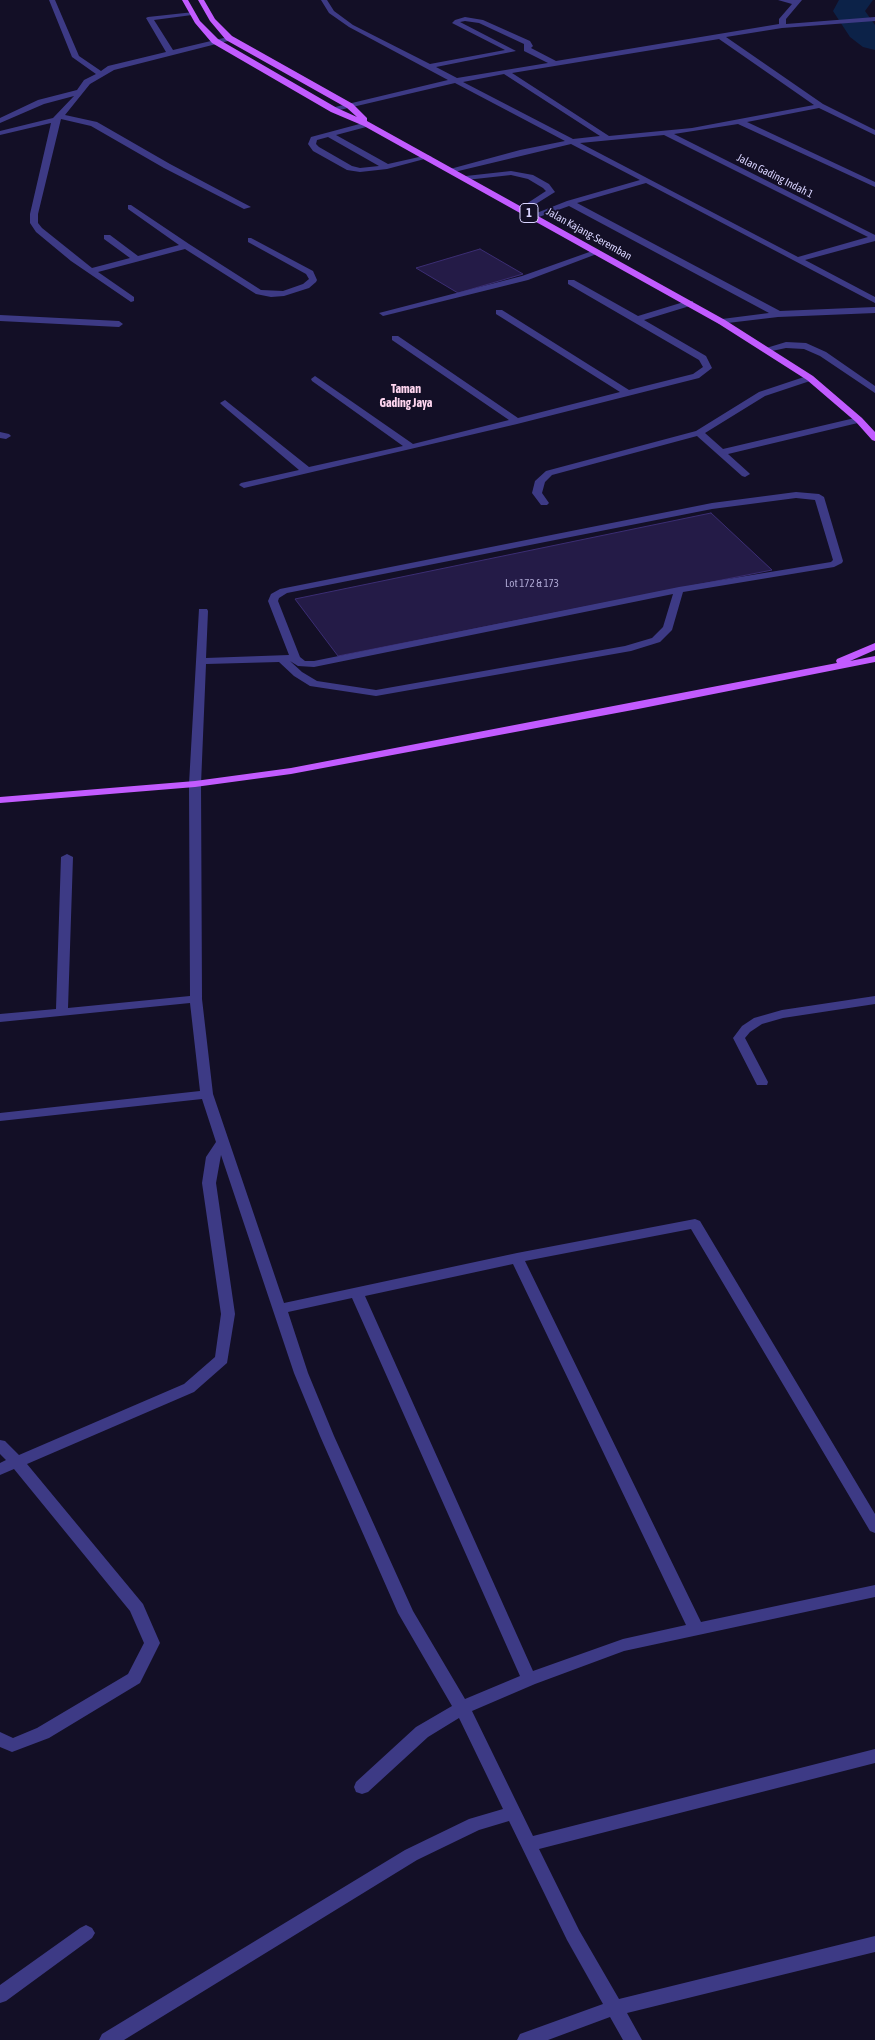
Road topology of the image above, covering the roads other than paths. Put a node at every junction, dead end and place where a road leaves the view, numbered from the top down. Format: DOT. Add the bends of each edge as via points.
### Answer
graph roads {
  1 [pos="52,0"];
  2 [pos="185,0"];
  3 [pos="201,0"];
  4 [pos="324,0"];
  5 [pos="781,0"];
  6 [pos="793,6"];
  7 [pos="192,13"];
  8 [pos="875,19"];
  9 [pos="782,26"];
  10 [pos="721,37"];
  11 [pos="229,38"];
  12 [pos="215,42"];
  13 [pos="526,48"];
  14 [pos="512,51"];
  15 [pos="170,52"];
  16 [pos="556,64"];
  17 [pos="431,66"];
  18 [pos="505,72"];
  19 [pos="99,73"];
  20 [pos="458,80"];
  21 [pos="80,92"];
  22 [pos="350,106"];
  23 [pos="820,106"];
  24 [pos="334,110"];
  25 [pos="58,118"];
  26 [pos="0,121"];
  27 [pos="739,121"];
  28 [pos="367,124"];
  29 [pos="666,133"];
  30 [pos="875,133"];
  31 [pos="0,134"];
  32 [pos="328,134"];
  33 [pos="609,139"];
  34 [pos="575,141"];
  35 [pos="428,157"];
  36 [pos="388,167"];
  37 [pos="453,171"];
  38 [pos="466,178"];
  39 [pos="648,180"];
  40 [pos="875,185"];
  41 [pos="570,203"];
  42 [pos="130,207"];
  43 [pos="248,207"];
  44 [pos="523,210"];
  45 [pos="533,216"];
  46 [pos="107,237"];
  47 [pos="875,238"];
  48 [pos="251,240"];
  49 [pos="186,246"];
  50 [pos="598,252"];
  51 [pos="137,258"];
  52 [pos="799,260"];
  53 [pos="91,271"];
  54 [pos="571,282"];
  55 [pos="131,299"];
  56 [pos="875,300"];
  57 [pos="690,303"];
  58 [pos="875,310"];
  59 [pos="499,312"];
  60 [pos="383,313"];
  61 [pos="778,314"];
  62 [pos="0,318"];
  63 [pos="638,319"];
  64 [pos="722,322"];
  65 [pos="119,324"];
  66 [pos="395,338"];
  67 [pos="768,349"];
  68 [pos="810,378"];
  69 [pos="314,380"];
  70 [pos="875,390"];
  71 [pos="628,394"];
  72 [pos="225,403"];
  73 [pos="859,420"];
  74 [pos="517,421"];
  75 [pos="699,433"];
  76 [pos="875,438"];
  77 [pos="411,447"];
  78 [pos="722,452"];
  79 [pos="307,472"];
  80 [pos="745,474"];
  81 [pos="244,485"];
  82 [pos="544,503"];
  83 [pos="678,590"];
  84 [pos="203,612"];
  85 [pos="875,646"];
  86 [pos="295,658"];
  87 [pos="282,659"];
  88 [pos="875,659"];
  89 [pos="201,661"];
  90 [pos="830,667"];
  91 [pos="875,669"];
  92 [pos="195,784"];
  93 [pos="0,800"];
  94 [pos="67,857"];
  95 [pos="196,999"];
  96 [pos="875,1000"];
  97 [pos="62,1012"];
  98 [pos="0,1018"];
  99 [pos="762,1082"];
  100 [pos="207,1094"];
  101 [pos="0,1116"];
  102 [pos="224,1142"];
  103 [pos="517,1258"];
  104 [pos="356,1292"];
  105 [pos="280,1309"];
  106 [pos="0,1444"];
  107 [pos="18,1463"];
  108 [pos="0,1469"];
  109 [pos="875,1527"];
  110 [pos="875,1591"];
  111 [pos="696,1629"];
  112 [pos="529,1679"];
  113 [pos="462,1708"];
  114 [pos="0,1739"];
  115 [pos="875,1756"];
  116 [pos="362,1787"];
  117 [pos="514,1813"];
  118 [pos="530,1844"];
  119 [pos="86,1933"];
  120 [pos="875,1944"];
  121 [pos="0,1995"];
  122 [pos="613,2008"];
  123 [pos="108,2040"];
  124 [pos="526,2040"];
  125 [pos="633,2040"];
  1 -- 19 [label="street" via="76,58"];
  2 -- 7 [label="main road, Jalan Kajang-Seremban / 1"];
  3 -- 11 [label="main road" via="212,20"];
  4 -- 17 [label="street" via="331,12 351,26"];
  5 -- 6 [label="street"];
  6 -- 9 [label="street"];
  7 -- 12 [label="main road, Jalan Kajang-Seremban / 1"];
  7 -- 15 [label="street" via="150,18"];
  8 -- 9 [label="street"];
  9 -- 10 [label="street"];
  10 -- 16 [label="street"];
  10 -- 23 [label="street"];
  11 -- 12 [label="street"];
  11 -- 22 [label="main road"];
  12 -- 15 [label="street"];
  12 -- 24 [label="main road, Jalan Kajang-Seremban / 1"];
  13 -- 14 [label="street"];
  13 -- 14 [label="street" via="529,46 527,43 481,21 457,21"];
  13 -- 16 [label="street"];
  14 -- 17 [label="street"];
  15 -- 19 [label="street"];
  16 -- 18 [label="street"];
  17 -- 20 [label="street"];
  18 -- 20 [label="street"];
  18 -- 33 [label="street"];
  19 -- 21 [label="street"];
  20 -- 22 [label="street"];
  20 -- 34 [label="street"];
  21 -- 25 [label="street"];
  21 -- 26 [label="street" via="41,102"];
  22 -- 24 [label="street"];
  22 -- 28 [label="main road"];
  23 -- 27 [label="street"];
  23 -- 30 [label="street"];
  24 -- 28 [label="main road, Jalan Kajang-Seremban / 1"];
  25 -- 31 [label="street"];
  25 -- 43 [label="street" via="94,124"];
  25 -- 53 [label="street" via="34,223"];
  27 -- 29 [label="street"];
  27 -- 40 [label="street"];
  28 -- 32 [label="street"];
  28 -- 35 [label="main road, Jalan Kajang-Seremban / 1"];
  29 -- 33 [label="street"];
  29 -- 47 [label="street, Jalan Gading Indah 1"];
  32 -- 36 [label="street"];
  32 -- 36 [label="street" via="314,139 312,144 316,149 350,168 371,170"];
  33 -- 34 [label="street"];
  34 -- 37 [label="street"];
  34 -- 39 [label="street"];
  35 -- 36 [label="street"];
  35 -- 37 [label="main road, Jalan Kajang-Seremban / 1"];
  37 -- 38 [label="main road, Jalan Kajang-Seremban / 1"];
  38 -- 44 [label="main road, Jalan Kajang-Seremban / 1"];
  38 -- 44 [label="street" via="511,173 530,177 551,192"];
  39 -- 41 [label="street"];
  39 -- 52 [label="street"];
  41 -- 45 [label="street"];
  41 -- 61 [label="street"];
  42 -- 49 [label="street"];
  44 -- 45 [label="main road, Jalan Kajang-Seremban / 1"];
  45 -- 50 [label="main road, Jalan Kajang-Seremban / 1"];
  46 -- 51 [label="street"];
  47 -- 52 [label="street"];
  48 -- 49 [label="street" via="310,273 314,280 284,293 259,292"];
  49 -- 51 [label="street"];
  50 -- 57 [label="main road, Jalan Kajang-Seremban / 1"];
  50 -- 60 [label="street" via="525,278"];
  51 -- 53 [label="street"];
  52 -- 56 [label="street"];
  53 -- 55 [label="street"];
  54 -- 63 [label="street"];
  57 -- 63 [label="street"];
  57 -- 64 [label="main road, Jalan Kajang-Seremban / 1"];
  58 -- 61 [label="street"];
  59 -- 71 [label="street"];
  61 -- 64 [label="street"];
  62 -- 65 [label="street"];
  63 -- 71 [label="street" via="703,358 708,368 696,376"];
  64 -- 67 [label="main road, Jalan Kajang-Seremban / 1"];
  66 -- 74 [label="street"];
  67 -- 68 [label="main road, Jalan Kajang-Seremban / 1"];
  67 -- 70 [label="street" via="786,344 806,346 824,354"];
  68 -- 73 [label="main road, Jalan Kajang-Seremban / 1"];
  68 -- 75 [label="street" via="762,394"];
  69 -- 77 [label="street"];
  71 -- 74 [label="street"];
  72 -- 79 [label="street"];
  73 -- 76 [label="main road, Jalan Kajang-Seremban / 1"];
  73 -- 78 [label="street"];
  74 -- 77 [label="street"];
  75 -- 78 [label="street"];
  75 -- 82 [label="street" via="549,473 540,481 537,493"];
  77 -- 79 [label="street"];
  78 -- 80 [label="street"];
  79 -- 81 [label="street"];
  83 -- 86 [label="street" via="314,664 302,664"];
  83 -- 86 [label="street" via="834,564 838,561 819,497 796,495 712,506 284,591 273,601"];
  83 -- 87 [label="street" via="668,628 656,640 627,649 434,683 376,693 353,692 314,684"];
  84 -- 89 [label="street"];
  85 -- 90 [label="main road"];
  86 -- 87 [label="street"];
  87 -- 89 [label="street"];
  88 -- 90 [label="main road"];
  89 -- 92 [label="street"];
  90 -- 91 [label="main road"];
  90 -- 92 [label="main road" via="292,771"];
  92 -- 93 [label="main road"];
  92 -- 95 [label="street"];
  94 -- 97 [label="street"];
  95 -- 97 [label="street"];
  95 -- 100 [label="street"];
  96 -- 99 [label="street" via="782,1014 758,1021 746,1029 739,1038"];
  97 -- 98 [label="street"];
  100 -- 101 [label="street"];
  100 -- 102 [label="street"];
  102 -- 105 [label="street"];
  102 -- 107 [label="street" via="213,1157 209,1182 228,1314 222,1359 189,1388"];
  103 -- 104 [label="street"];
  103 -- 109 [label="street" via="695,1224"];
  103 -- 111 [label="street"];
  104 -- 105 [label="street"];
  104 -- 112 [label="street"];
  105 -- 113 [label="street" via="301,1373 327,1436 406,1613"];
  106 -- 107 [label="street"];
  107 -- 108 [label="street"];
  107 -- 114 [label="street" via="137,1608 152,1642 134,1678 43,1733 12,1745"];
  110 -- 111 [label="street"];
  111 -- 112 [label="street" via="622,1645"];
  112 -- 113 [label="street"];
  113 -- 116 [label="street" via="422,1732"];
  113 -- 117 [label="street"];
  115 -- 118 [label="street"];
  117 -- 118 [label="street"];
  117 -- 123 [label="street" via="474,1824 411,1855"];
  118 -- 122 [label="street" via="573,1935"];
  119 -- 121 [label="street"];
  120 -- 122 [label="street"];
  122 -- 124 [label="street"];
  122 -- 125 [label="street"];
}
